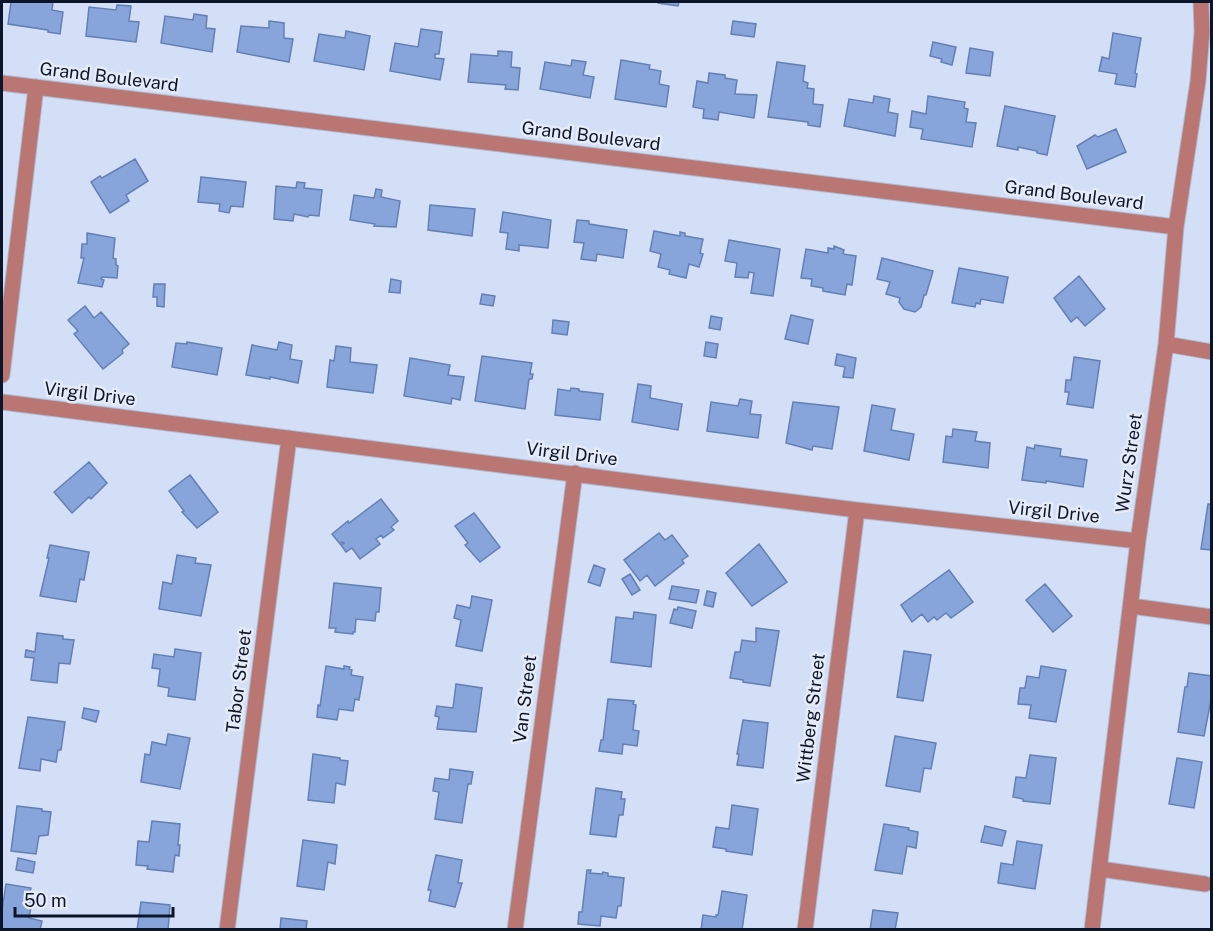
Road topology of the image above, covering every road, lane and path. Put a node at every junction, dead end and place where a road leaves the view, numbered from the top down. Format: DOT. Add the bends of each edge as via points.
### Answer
graph roads {
  1 [pos="1201,2"];
  2 [pos="1205,82"];
  3 [pos="2,83"];
  4 [pos="36,87"];
  5 [pos="1176,227"];
  6 [pos="1166,344"];
  7 [pos="1212,352"];
  8 [pos="2,375"];
  9 [pos="2,402"];
  10 [pos="289,438"];
  11 [pos="575,473"];
  12 [pos="856,510"];
  13 [pos="1138,541"];
  14 [pos="1131,606"];
  15 [pos="1212,617"];
  16 [pos="1100,869"];
  17 [pos="1205,884"];
  18 [pos="227,930"];
  19 [pos="515,930"];
  20 [pos="805,930"];
  21 [pos="1092,930"];
  1 -- 2 [label="street, Wurz Street"];
  2 -- 5 [label="street, Wurz Street"];
  3 -- 4 [label="street, Grand Boulevard"];
  4 -- 5 [label="street, Grand Boulevard"];
  4 -- 8 [label="street"];
  5 -- 6 [label="street, Wurz Street"];
  6 -- 7 [label="street"];
  6 -- 13 [label="street, Wurz Street"];
  9 -- 10 [label="street, Virgil Drive"];
  10 -- 11 [label="street, Virgil Drive"];
  10 -- 18 [label="street, Tabor Street"];
  11 -- 12 [label="street, Virgil Drive"];
  11 -- 19 [label="street, Van Street"];
  12 -- 13 [label="street, Virgil Drive"];
  12 -- 20 [label="street, Wittberg Street"];
  13 -- 14 [label="street, Wurz Street"];
  14 -- 15 [label="street"];
  14 -- 16 [label="street, Wurz Street"];
  16 -- 17 [label="street"];
  16 -- 21 [label="street, Wurz Street"];
}
